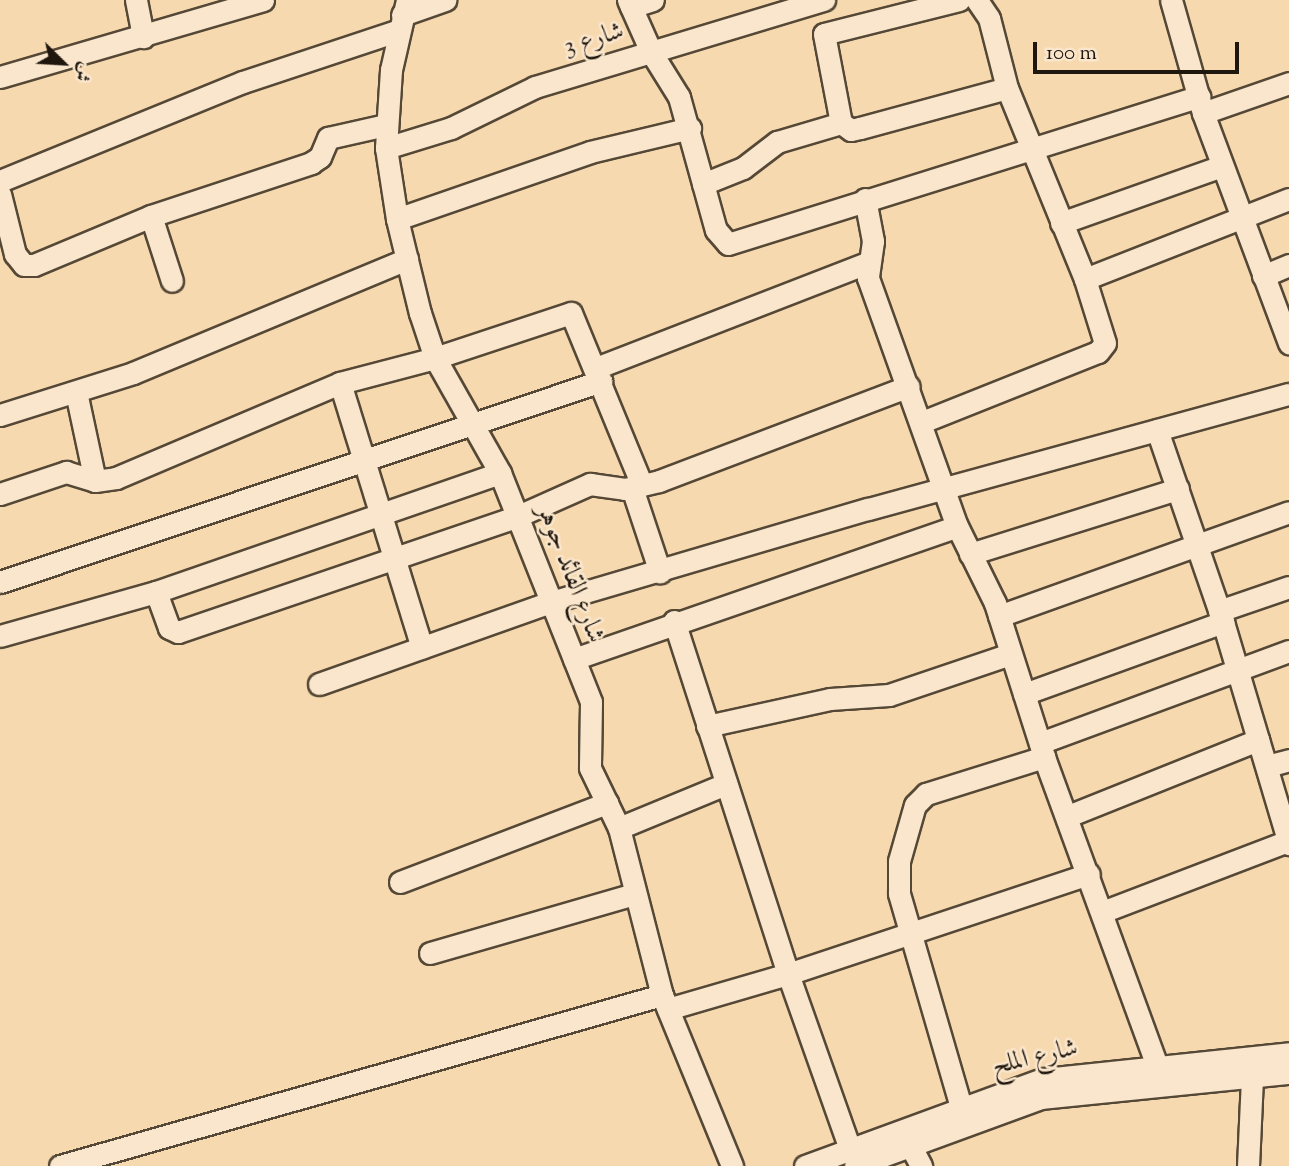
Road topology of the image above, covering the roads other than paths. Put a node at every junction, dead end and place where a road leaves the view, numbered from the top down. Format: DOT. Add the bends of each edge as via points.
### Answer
graph roads {
  1 [pos="136,0"];
  2 [pos="263,0"];
  3 [pos="445,0"];
  4 [pos="653,0"];
  5 [pos="823,0"];
  6 [pos="959,0"];
  7 [pos="977,0"];
  8 [pos="1171,0"];
  9 [pos="630,4"];
  10 [pos="403,15"];
  11 [pos="836,29"];
  12 [pos="142,37"];
  13 [pos="651,52"];
  14 [pos="0,77"];
  15 [pos="1289,83"];
  16 [pos="1007,88"];
  17 [pos="1201,104"];
  18 [pos="841,123"];
  19 [pos="385,125"];
  20 [pos="690,128"];
  21 [pos="386,148"];
  22 [pos="1030,150"];
  23 [pos="1222,166"];
  24 [pos="0,181"];
  25 [pos="704,184"];
  26 [pos="0,194"];
  27 [pos="865,199"];
  28 [pos="1289,200"];
  29 [pos="151,216"];
  30 [pos="1242,218"];
  31 [pos="397,219"];
  32 [pos="1061,223"];
  33 [pos="407,258"];
  34 [pos="869,262"];
  35 [pos="1289,265"];
  36 [pos="1263,276"];
  37 [pos="1085,279"];
  38 [pos="172,281"];
  39 [pos="1289,343"];
  40 [pos="435,358"];
  41 [pos="599,374"];
  42 [pos="340,383"];
  43 [pos="909,386"];
  44 [pos="76,392"];
  45 [pos="1289,394"];
  46 [pos="0,415"];
  47 [pos="474,421"];
  48 [pos="922,422"];
  49 [pos="1157,430"];
  50 [pos="365,459"];
  51 [pos="500,473"];
  52 [pos="96,481"];
  53 [pos="637,487"];
  54 [pos="945,487"];
  55 [pos="1178,489"];
  56 [pos="0,494"];
  57 [pos="1289,512"];
  58 [pos="382,513"];
  59 [pos="518,516"];
  60 [pos="957,526"];
  61 [pos="1198,548"];
  62 [pos="970,554"];
  63 [pos="395,558"];
  64 [pos="660,572"];
  65 [pos="0,582"];
  66 [pos="1289,587"];
  67 [pos="156,592"];
  68 [pos="551,602"];
  69 [pos="999,616"];
  70 [pos="1221,617"];
  71 [pos="674,621"];
  72 [pos="0,636"];
  73 [pos="422,648"];
  74 [pos="1289,651"];
  75 [pos="1010,654"];
  76 [pos="574,659"];
  77 [pos="1238,670"];
  78 [pos="319,684"];
  79 [pos="1024,694"];
  80 [pos="707,726"];
  81 [pos="1258,740"];
  82 [pos="1042,750"];
  83 [pos="1289,760"];
  84 [pos="1267,766"];
  85 [pos="726,784"];
  86 [pos="607,803"];
  87 [pos="1068,816"];
  88 [pos="619,828"];
  89 [pos="1289,843"];
  90 [pos="1089,874"];
  91 [pos="400,881"];
  92 [pos="635,894"];
  93 [pos="1102,912"];
  94 [pos="910,934"];
  95 [pos="430,953"];
  96 [pos="788,974"];
  97 [pos="665,1002"];
  98 [pos="1289,1054"];
  99 [pos="1157,1066"];
  100 [pos="1289,1073"];
  101 [pos="1252,1077"];
  102 [pos="961,1107"];
  103 [pos="911,1145"];
  104 [pos="853,1158"];
  105 [pos="60,1166"];
  106 [pos="732,1166"];
  107 [pos="805,1166"];
  108 [pos="920,1166"];
  109 [pos="1248,1166"];
  1 -- 12 [label="street"];
  2 -- 12 [label="street"];
  3 -- 10 [label="street"];
  4 -- 9 [label="street"];
  5 -- 11 [label="street"];
  5 -- 13 [label="street, شارع 3"];
  6 -- 11 [label="street"];
  7 -- 16 [label="street" via="989,18"];
  8 -- 17 [label="street"];
  9 -- 13 [label="street"];
  10 -- 19 [label="street, شارع القائد جوهر"];
  10 -- 24 [label="street"];
  11 -- 18 [label="street" via="823,39"];
  12 -- 14 [label="street"];
  13 -- 20 [label="street" via="669,76"];
  13 -- 21 [label="street, شارع 3" via="535,87 451,128"];
  15 -- 17 [label="street"];
  16 -- 18 [label="street" via="860,128 850,130"];
  16 -- 22 [label="street"];
  17 -- 22 [label="street"];
  17 -- 23 [label="street"];
  18 -- 25 [label="street" via="778,142 743,168"];
  19 -- 21 [label="street, شارع القائد جوهر"];
  19 -- 29 [label="street" via="328,138 320,157 311,163"];
  20 -- 25 [label="street"];
  20 -- 31 [label="street" via="590,152"];
  21 -- 31 [label="street, شارع القائد جوهر"];
  22 -- 27 [label="street"];
  22 -- 32 [label="street"];
  23 -- 30 [label="street"];
  23 -- 32 [label="street"];
  25 -- 27 [label="street" via="719,237 727,244"];
  26 -- 29 [label="street" via="15,254 28,266"];
  27 -- 34 [label="street" via="873,241"];
  28 -- 30 [label="street"];
  29 -- 38 [label="street"];
  30 -- 36 [label="street"];
  30 -- 37 [label="street"];
  31 -- 33 [label="street, شارع القائد جوهر"];
  32 -- 37 [label="street"];
  33 -- 40 [label="street, شارع القائد جوهر"];
  33 -- 44 [label="street" via="133,373"];
  34 -- 41 [label="street"];
  34 -- 43 [label="street" via="868,278"];
  35 -- 36 [label="street"];
  36 -- 39 [label="street"];
  37 -- 48 [label="street" via="1105,336 1102,349"];
  40 -- 41 [label="street" via="571,313"];
  40 -- 42 [label="street"];
  40 -- 47 [label="street, شارع القائد جوهر"];
  41 -- 47 [label="street"];
  41 -- 53 [label="street"];
  42 -- 50 [label="street"];
  42 -- 52 [label="street" via="116,478"];
  43 -- 48 [label="street"];
  43 -- 53 [label="street"];
  44 -- 46 [label="street"];
  44 -- 52 [label="street"];
  45 -- 49 [label="street"];
  47 -- 50 [label="street"];
  47 -- 51 [label="street, شارع القائد جوهر"];
  48 -- 54 [label="street"];
  49 -- 54 [label="street"];
  49 -- 55 [label="street"];
  50 -- 58 [label="street"];
  50 -- 65 [label="street"];
  51 -- 58 [label="street"];
  51 -- 59 [label="street, شارع القائد جوهر"];
  52 -- 56 [label="street" via="66,471"];
  53 -- 59 [label="street" via="590,484"];
  53 -- 64 [label="street"];
  54 -- 60 [label="street"];
  54 -- 64 [label="street"];
  55 -- 61 [label="street"];
  55 -- 62 [label="street"];
  57 -- 61 [label="street"];
  58 -- 63 [label="street"];
  58 -- 67 [label="street"];
  59 -- 63 [label="street"];
  59 -- 68 [label="street, شارع القائد جوهر"];
  60 -- 62 [label="street"];
  60 -- 71 [label="street"];
  61 -- 69 [label="street"];
  61 -- 70 [label="street"];
  62 -- 69 [label="street"];
  63 -- 67 [label="street" via="178,632 169,628"];
  63 -- 73 [label="street"];
  64 -- 68 [label="street"];
  66 -- 70 [label="street"];
  67 -- 72 [label="street"];
  68 -- 73 [label="street"];
  68 -- 76 [label="street, شارع القائد جوهر"];
  69 -- 75 [label="street"];
  70 -- 77 [label="street"];
  70 -- 79 [label="street"];
  71 -- 76 [label="street"];
  71 -- 80 [label="street"];
  73 -- 78 [label="street"];
  74 -- 77 [label="street"];
  75 -- 79 [label="street"];
  75 -- 80 [label="street" via="882,696 830,699"];
  76 -- 86 [label="street, شارع القائد جوهر" via="593,710 590,768"];
  77 -- 81 [label="street"];
  77 -- 82 [label="street"];
  79 -- 82 [label="street"];
  80 -- 85 [label="street"];
  81 -- 84 [label="street"];
  81 -- 87 [label="street"];
  82 -- 87 [label="street"];
  82 -- 94 [label="street" via="920,799 899,861 899,893"];
  83 -- 84 [label="street"];
  84 -- 89 [label="street"];
  85 -- 88 [label="street"];
  85 -- 96 [label="street"];
  86 -- 88 [label="street, شارع القائد جوهر"];
  86 -- 91 [label="street"];
  87 -- 90 [label="street"];
  88 -- 92 [label="street, شارع القائد جوهر"];
  89 -- 93 [label="street"];
  90 -- 93 [label="street"];
  90 -- 94 [label="street"];
  92 -- 95 [label="street"];
  92 -- 97 [label="street, شارع القائد جوهر"];
  93 -- 99 [label="street"];
  94 -- 96 [label="street"];
  94 -- 102 [label="street"];
  96 -- 97 [label="street"];
  96 -- 104 [label="street"];
  97 -- 105 [label="street"];
  97 -- 106 [label="street, شارع القائد جوهر"];
  98 -- 99 [label="street, شارع الملح"];
  99 -- 102 [label="street, شارع الملح" via="1043,1079"];
  100 -- 101 [label="street, شارع الملح"];
  101 -- 103 [label="street, شارع الملح" via="1041,1098"];
  101 -- 109 [label="street"];
  102 -- 104 [label="street, شارع الملح"];
  103 -- 104 [label="street, شارع الملح"];
  103 -- 108 [label="street"];
  104 -- 107 [label="street, شارع الملح"];
}
